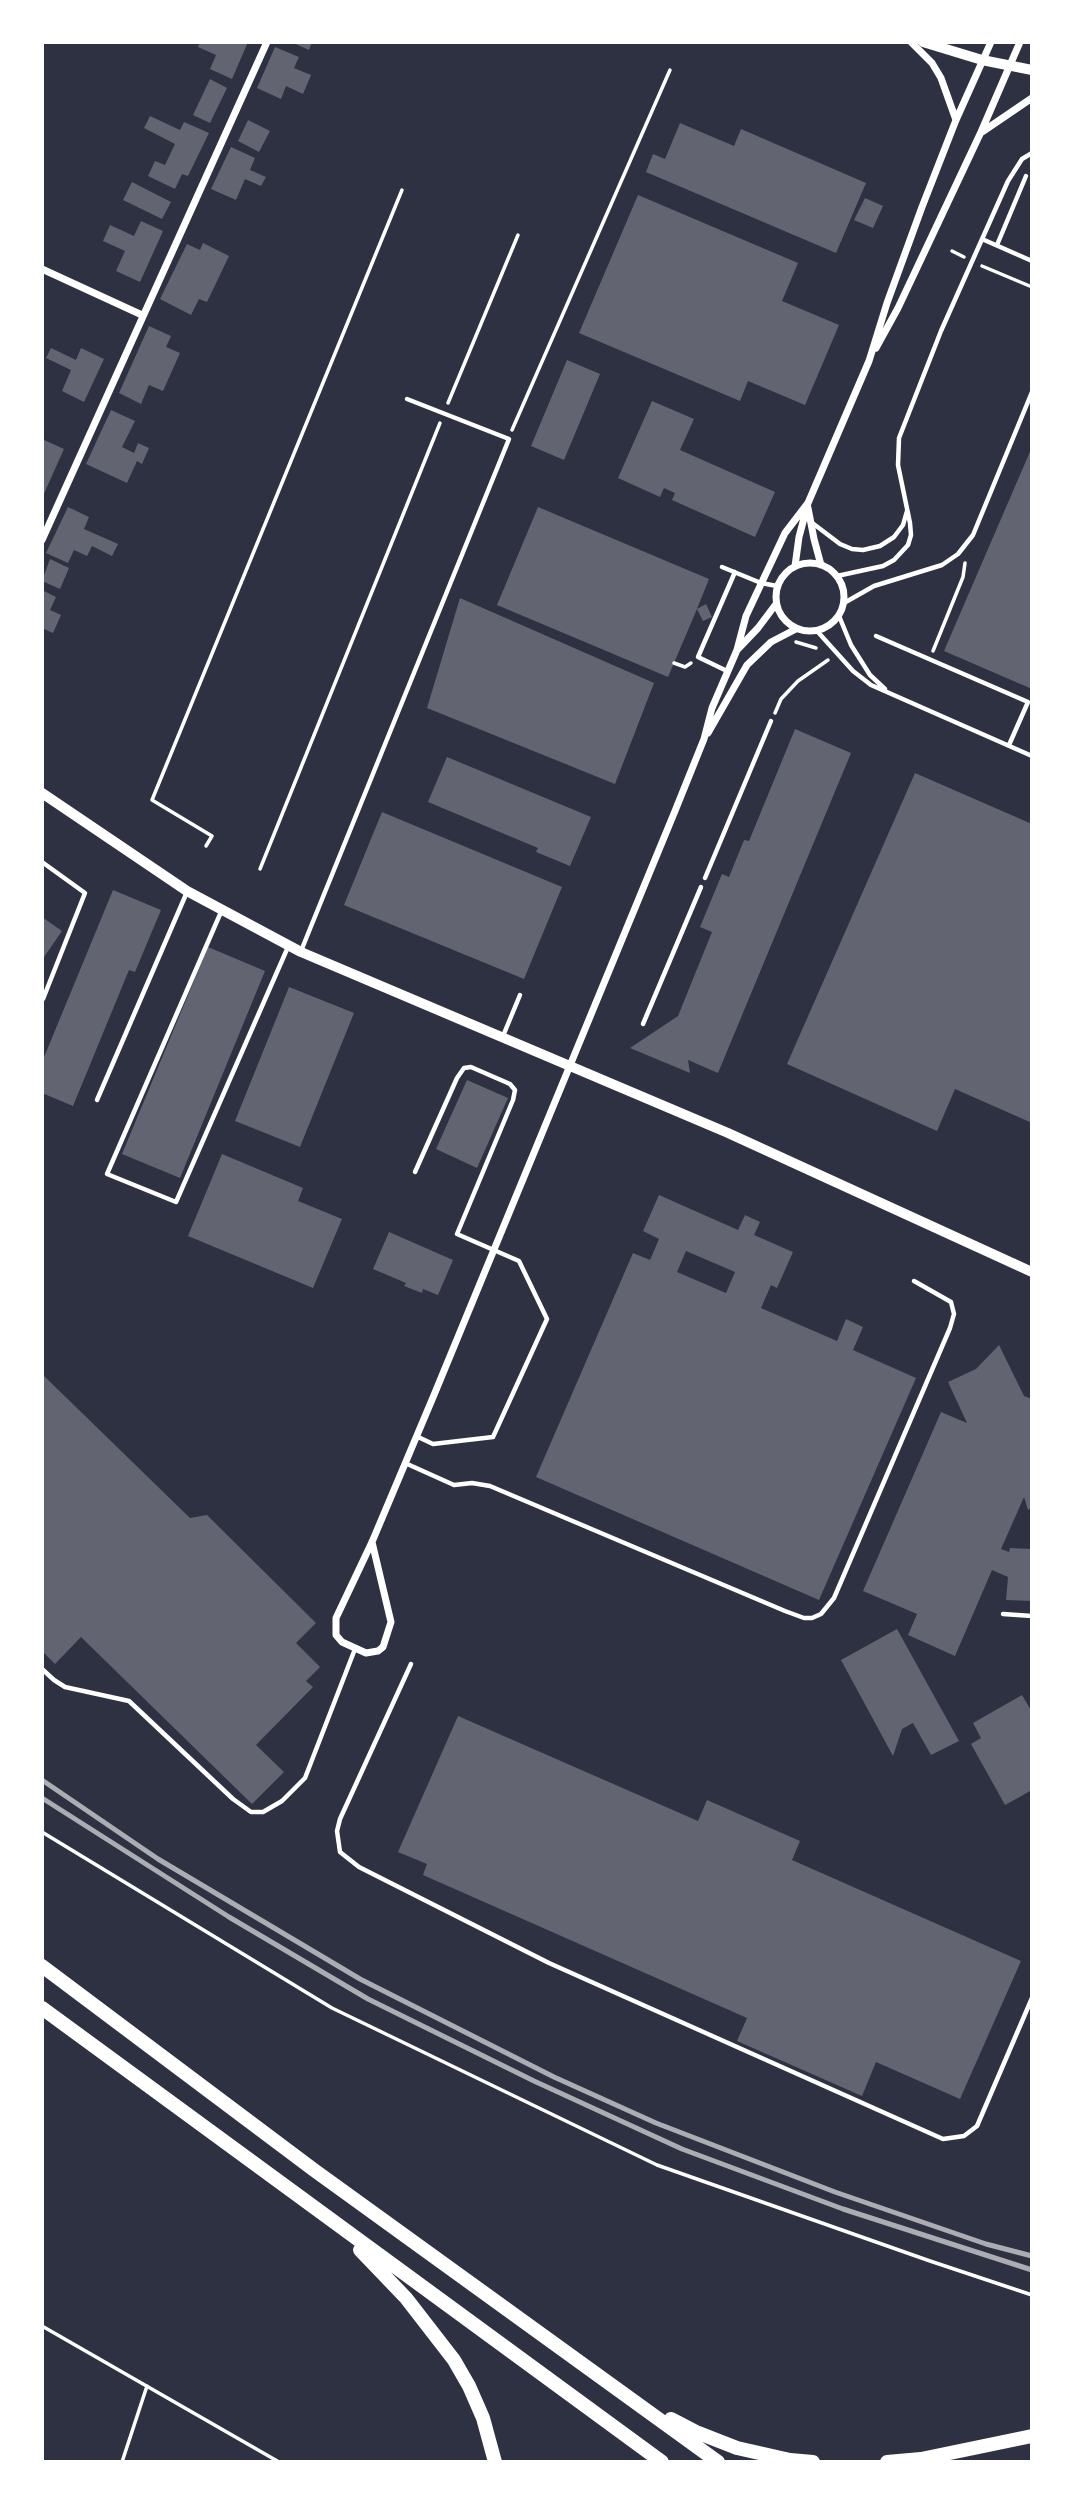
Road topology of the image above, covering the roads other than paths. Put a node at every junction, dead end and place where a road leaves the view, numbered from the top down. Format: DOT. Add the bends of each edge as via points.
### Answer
graph roads {
  1 [pos="267,42"];
  2 [pos="911,42"];
  3 [pos="923,42"];
  4 [pos="991,42"];
  5 [pos="1020,42"];
  6 [pos="982,60"];
  7 [pos="1008,66"];
  8 [pos="1032,70"];
  9 [pos="1032,98"];
  10 [pos="956,120"];
  11 [pos="981,132"];
  12 [pos="1032,153"];
  13 [pos="1026,176"];
  14 [pos="982,239"];
  15 [pos="997,245"];
  16 [pos="1032,261"];
  17 [pos="42,269"];
  18 [pos="142,315"];
  19 [pos="869,361"];
  20 [pos="1032,392"];
  21 [pos="407,399"];
  22 [pos="808,503"];
  23 [pos="908,510"];
  24 [pos="810,521"];
  25 [pos="42,540"];
  26 [pos="821,565"];
  27 [pos="795,566"];
  28 [pos="722,567"];
  29 [pos="735,572"];
  30 [pos="837,576"];
  31 [pos="761,583"];
  32 [pos="777,586"];
  33 [pos="844,603"];
  34 [pos="776,604"];
  35 [pos="839,616"];
  36 [pos="796,629"];
  37 [pos="817,631"];
  38 [pos="876,636"];
  39 [pos="737,650"];
  40 [pos="727,671"];
  41 [pos="891,694"];
  42 [pos="771,721"];
  43 [pos="704,739"];
  44 [pos="1009,746"];
  45 [pos="1032,755"];
  46 [pos="42,793"];
  47 [pos="42,862"];
  48 [pos="705,878"];
  49 [pos="701,887"];
  50 [pos="187,891"];
  51 [pos="222,911"];
  52 [pos="288,946"];
  53 [pos="301,952"];
  54 [pos="520,995"];
  55 [pos="43,999"];
  56 [pos="643,1024"];
  57 [pos="502,1038"];
  58 [pos="570,1065"];
  59 [pos="97,1100"];
  60 [pos="415,1172"];
  61 [pos="494,1250"];
  62 [pos="1032,1272"];
  63 [pos="914,1281"];
  64 [pos="416,1436"];
  65 [pos="405,1463"];
  66 [pos="372,1542"];
  67 [pos="1003,1614"];
  68 [pos="1032,1616"];
  69 [pos="355,1649"];
  70 [pos="411,1664"];
  71 [pos="42,1669"];
  72 [pos="42,1966"];
  73 [pos="1032,1998"];
  74 [pos="42,2008"];
  75 [pos="326,2218"];
  76 [pos="607,2381"];
  77 [pos="1032,2436"];
  78 [pos="495,2462"];
  79 [pos="662,2462"];
  80 [pos="718,2462"];
  81 [pos="813,2462"];
  82 [pos="887,2462"];
  1 -- 18 [label="street"];
  2 -- 10 [label="street" via="941,78"];
  3 -- 6 [label="main road"];
  4 -- 6 [label="street"];
  5 -- 7 [label="street"];
  6 -- 7 [label="main road"];
  6 -- 10 [label="street"];
  7 -- 8 [label="main road"];
  7 -- 11 [label="street"];
  9 -- 11 [label="street"];
  10 -- 19 [label="street"];
  11 -- 19 [label="street"];
  12 -- 14 [label="lane" via="1022,159 1008,181"];
  13 -- 15 [label="lane"];
  14 -- 15 [label="lane"];
  14 -- 23 [label="lane" via="899,438 898,465"];
  15 -- 16 [label="lane"];
  17 -- 18 [label="street"];
  18 -- 25 [label="street"];
  19 -- 22 [label="street"];
  20 -- 33 [label="lane" via="973,535 958,554 942,565 874,586"];
  21 -- 53 [label="lane" via="509,439"];
  22 -- 24 [label="street"];
  22 -- 27 [label="street"];
  22 -- 31 [label="street" via="785,533"];
  23 -- 24 [label="lane" via="894,537 863,550 840,544"];
  23 -- 30 [label="lane" via="911,535 894,560"];
  24 -- 26 [label="street"];
  26 -- 27 [label="street"];
  26 -- 30 [label="street"];
  27 -- 32 [label="street"];
  28 -- 29 [label="lane"];
  29 -- 31 [label="lane"];
  29 -- 40 [label="lane" via="698,657"];
  30 -- 33 [label="street"];
  31 -- 32 [label="lane"];
  31 -- 39 [label="street"];
  32 -- 34 [label="street"];
  33 -- 35 [label="street"];
  34 -- 36 [label="street" via="783,619"];
  34 -- 39 [label="street"];
  35 -- 37 [label="street"];
  35 -- 41 [label="lane" via="870,675"];
  36 -- 37 [label="street"];
  36 -- 43 [label="street" via="771,642 747,665"];
  37 -- 41 [label="lane" via="859,676"];
  38 -- 44 [label="lane" via="1028,702"];
  39 -- 40 [label="street"];
  40 -- 43 [label="street"];
  41 -- 44 [label="lane"];
  42 -- 48 [label="lane"];
  43 -- 58 [label="street"];
  44 -- 45 [label="lane"];
  46 -- 50 [label="street"];
  47 -- 55 [label="lane" via="85,893"];
  49 -- 56 [label="lane"];
  50 -- 51 [label="street"];
  50 -- 59 [label="lane"];
  51 -- 52 [label="street"];
  51 -- 52 [label="lane" via="107,1174 176,1202"];
  52 -- 53 [label="street"];
  53 -- 57 [label="street"];
  54 -- 57 [label="lane"];
  57 -- 58 [label="street"];
  58 -- 61 [label="street"];
  58 -- 62 [label="street"];
  60 -- 61 [label="lane" via="464,1068 510,1084 515,1090 513,1100 457,1234"];
  61 -- 64 [label="street"];
  61 -- 64 [label="lane" via="519,1261 547,1319 493,1437 433,1444"];
  63 -- 65 [label="lane" via="951,1302 950,1328 834,1598 812,1618 785,1611 490,1486 454,1485"];
  64 -- 65 [label="street"];
  65 -- 66 [label="street"];
  66 -- 69 [label="street" via="335,1626 336,1636"];
  66 -- 69 [label="street" via="391,1622 383,1647 366,1653"];
  67 -- 68 [label="lane"];
  69 -- 71 [label="lane" via="305,1778 263,1812 251,1812 233,1799 129,1701 65,1687"];
  70 -- 73 [label="lane" via="340,1819 340,1852 359,1867 550,1963 943,2138 964,2136 977,2126"];
  72 -- 76 [label="highway" via="314,2171"];
  74 -- 75 [label="highway"];
  75 -- 78 [label="highway" via="435,2333 469,2386"];
  75 -- 79 [label="highway"];
  76 -- 80 [label="highway"];
  76 -- 81 [label="highway" via="696,2432 737,2448"];
  77 -- 82 [label="highway"];
}
